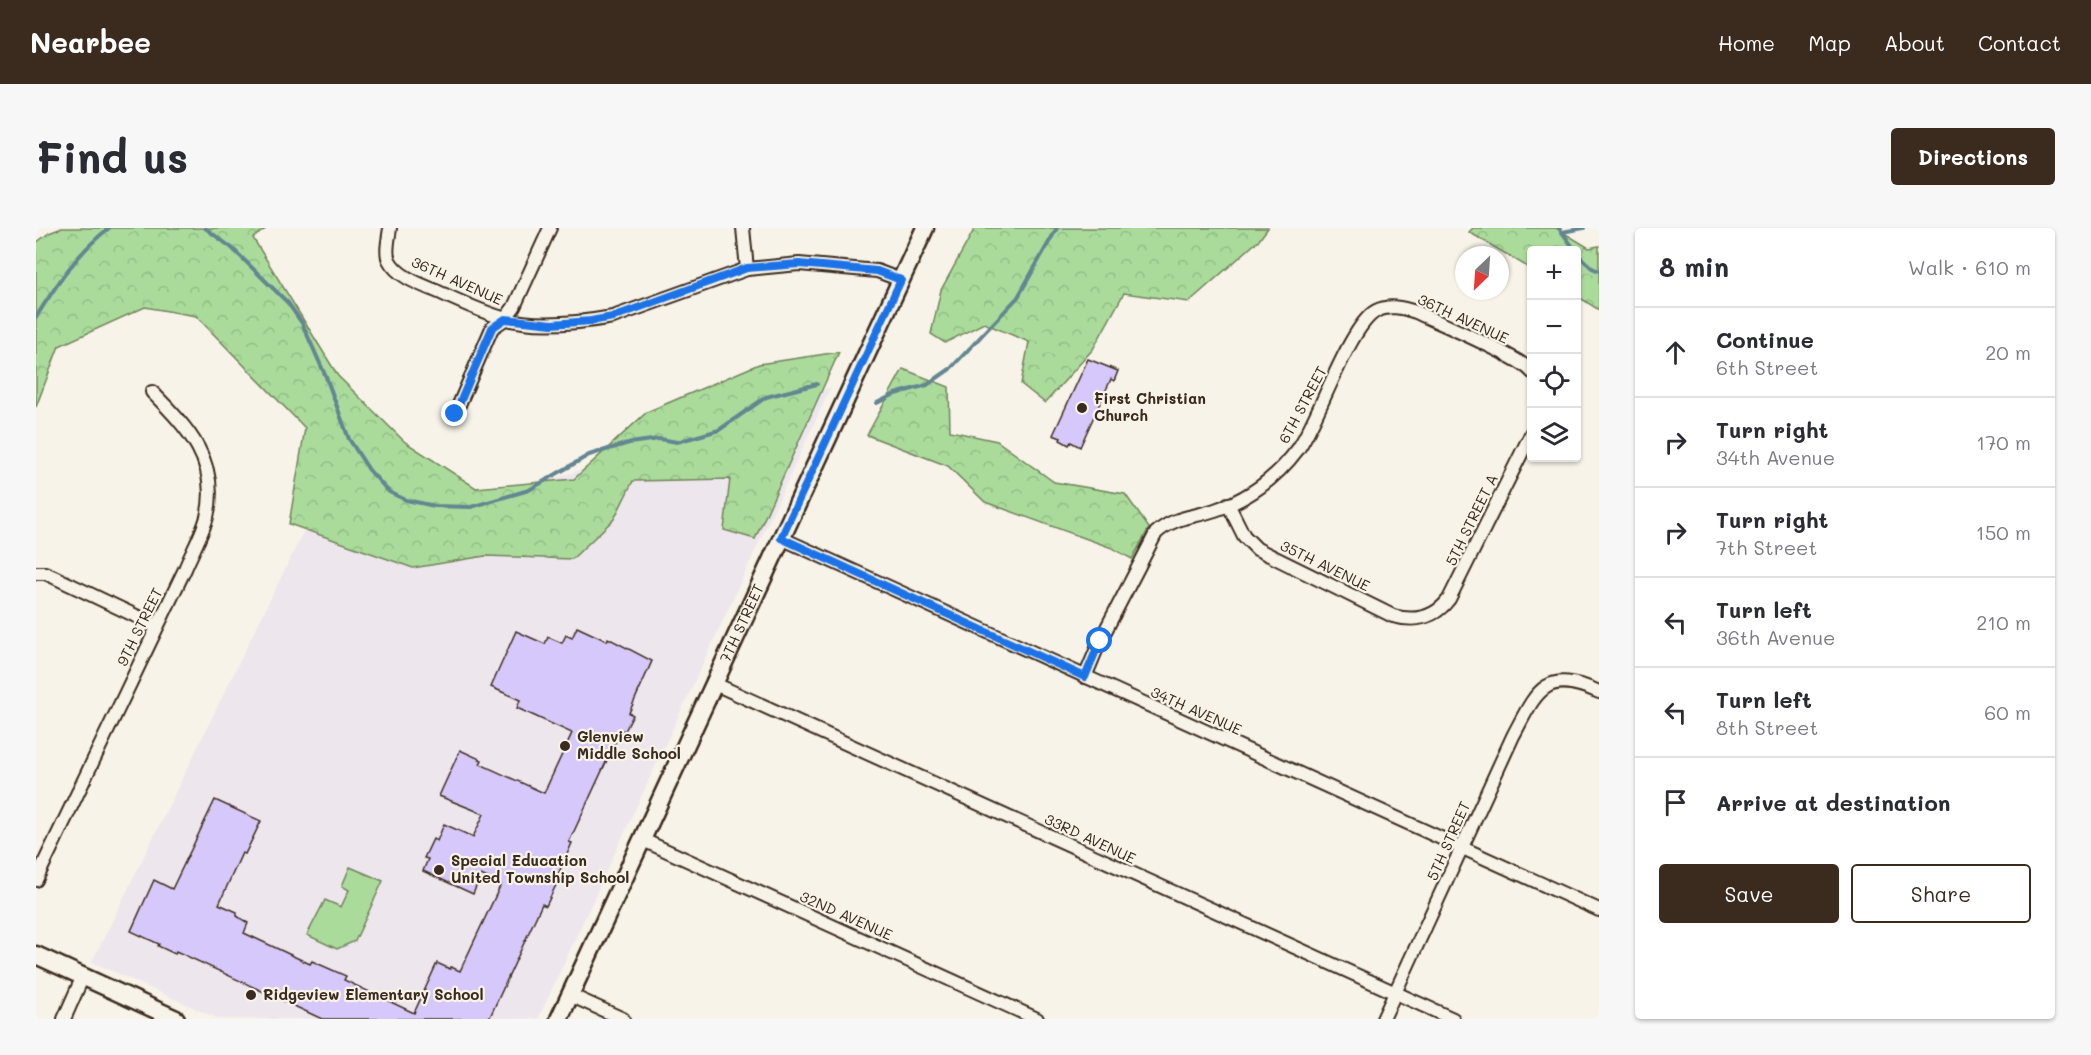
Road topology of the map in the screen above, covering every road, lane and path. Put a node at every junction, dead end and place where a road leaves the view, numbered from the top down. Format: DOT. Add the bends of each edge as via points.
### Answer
graph roads {
  1 [pos="390,228"];
  2 [pos="550,228"];
  3 [pos="743,228"];
  4 [pos="925,228"];
  5 [pos="747,268"];
  6 [pos="901,280"];
  7 [pos="1376,311"];
  8 [pos="505,319"];
  9 [pos="1527,367"];
  10 [pos="152,392"];
  11 [pos="455,414"];
  12 [pos="1527,442"];
  13 [pos="1228,504"];
  14 [pos="781,538"];
  15 [pos="36,573"];
  16 [pos="1431,615"];
  17 [pos="157,626"];
  18 [pos="1085,677"];
  19 [pos="715,684"];
  20 [pos="1599,692"];
  21 [pos="643,840"];
  22 [pos="1463,848"];
  23 [pos="36,880"];
  24 [pos="1599,910"];
  25 [pos="36,956"];
  26 [pos="83,976"];
  27 [pos="1395,993"];
  28 [pos="570,995"];
  29 [pos="64,1019"];
  30 [pos="176,1019"];
  31 [pos="559,1019"];
  32 [pos="623,1019"];
  33 [pos="1037,1019"];
  34 [pos="1383,1019"];
  35 [pos="1453,1019"];
  1 -- 8 [label="street, 36TH AVENUE" via="387,254 398,270"];
  2 -- 8 [label="street"];
  3 -- 5 [label="street"];
  4 -- 6 [label="main road, 7TH STREET"];
  5 -- 6 [label="street, 36TH AVENUE" via="799,264 877,271"];
  5 -- 8 [label="street, 36TH AVENUE" via="613,317 552,324"];
  6 -- 14 [label="main road, 7TH STREET"];
  7 -- 9 [label="street, 36TH AVENUE" via="1392,307 1416,312"];
  7 -- 13 [label="street, 6TH STREET" via="1356,334 1298,449 1273,477"];
  8 -- 11 [label="street" via="492,328"];
  10 -- 17 [label="street, 9TH STREET" via="189,431 203,459 210,492 200,536"];
  12 -- 16 [label="street, 5TH STREET A" via="1449,599"];
  13 -- 16 [label="street, 35TH AVENUE" via="1244,536 1269,556 1393,616 1412,619"];
  13 -- 18 [label="street, 6TH STREET" via="1170,522 1156,533"];
  14 -- 18 [label="street, 34TH AVENUE"];
  14 -- 19 [label="main road, 7TH STREET"];
  15 -- 17 [label="street" via="45,573"];
  17 -- 23 [label="street, 9TH STREET"];
  18 -- 22 [label="street, 34TH AVENUE"];
  19 -- 21 [label="main road, 7TH STREET"];
  19 -- 27 [label="street, 33RD AVENUE"];
  20 -- 22 [label="street, 5TH STREET" via="1574,682 1553,683 1538,693 1504,755"];
  21 -- 28 [label="main road, 7TH STREET"];
  21 -- 33 [label="street, 32ND AVENUE"];
  22 -- 24 [label="street, 34TH AVENUE"];
  22 -- 27 [label="street, 5TH STREET"];
  25 -- 26 [label="main road"];
  26 -- 29 [label="street"];
  26 -- 30 [label="main road"];
  27 -- 34 [label="street, 5TH STREET"];
  27 -- 35 [label="street, 33RD AVENUE"];
  28 -- 31 [label="main road, 7TH STREET"];
  28 -- 32 [label="street"];
}
